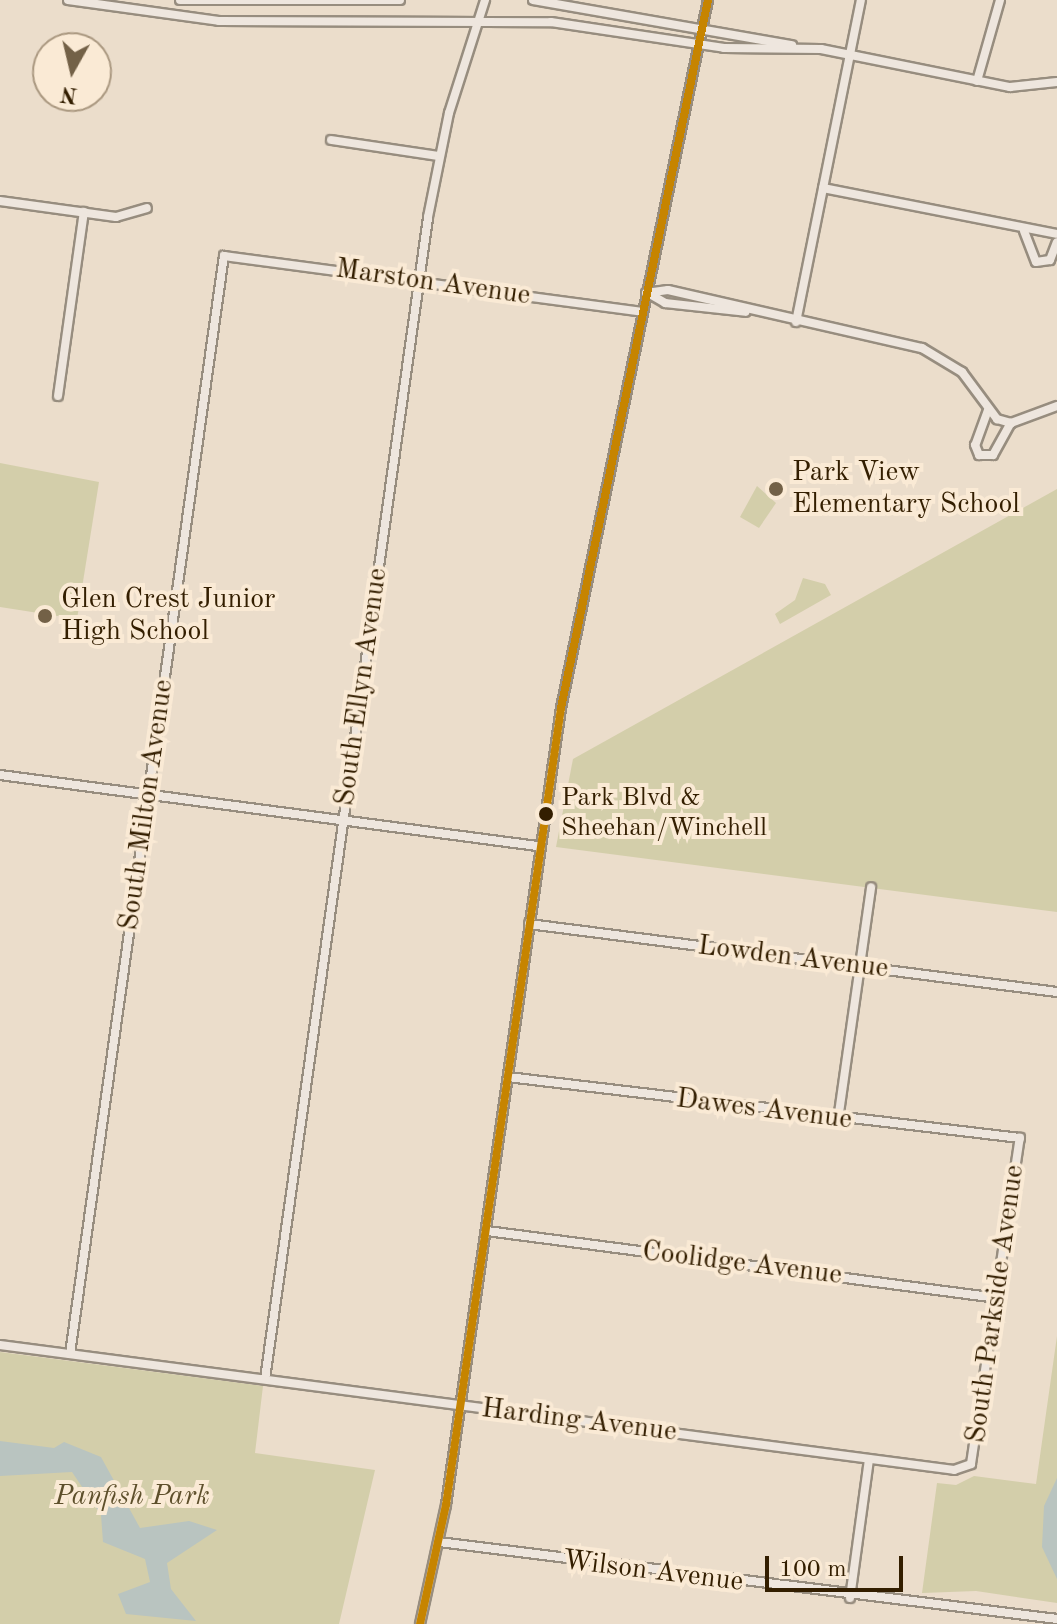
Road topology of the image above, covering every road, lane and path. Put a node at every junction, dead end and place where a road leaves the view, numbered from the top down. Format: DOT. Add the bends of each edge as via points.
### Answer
graph roads {
  1 [pos="68,0"];
  2 [pos="180,0"];
  3 [pos="400,0"];
  4 [pos="485,0"];
  5 [pos="533,0"];
  6 [pos="708,0"];
  7 [pos="861,0"];
  8 [pos="1000,0"];
  9 [pos="280,2"];
  10 [pos="480,17"];
  11 [pos="277,22"];
  12 [pos="703,26"];
  13 [pos="699,43"];
  14 [pos="796,46"];
  15 [pos="850,55"];
  16 [pos="977,81"];
  17 [pos="1057,82"];
  18 [pos="331,140"];
  19 [pos="438,156"];
  20 [pos="823,188"];
  21 [pos="0,201"];
  22 [pos="147,208"];
  23 [pos="84,212"];
  24 [pos="1024,231"];
  25 [pos="1057,234"];
  26 [pos="1057,242"];
  27 [pos="224,256"];
  28 [pos="420,281"];
  29 [pos="646,293"];
  30 [pos="642,312"];
  31 [pos="747,312"];
  32 [pos="796,322"];
  33 [pos="58,396"];
  34 [pos="1057,406"];
  35 [pos="988,409"];
  36 [pos="1011,423"];
  37 [pos="0,775"];
  38 [pos="148,794"];
  39 [pos="344,819"];
  40 [pos="537,846"];
  41 [pos="871,887"];
  42 [pos="529,924"];
  43 [pos="859,967"];
  44 [pos="1057,992"];
  45 [pos="508,1077"];
  46 [pos="838,1120"];
  47 [pos="1020,1138"];
  48 [pos="487,1231"];
  49 [pos="997,1298"];
  50 [pos="0,1345"];
  51 [pos="70,1354"];
  52 [pos="265,1379"];
  53 [pos="460,1405"];
  54 [pos="869,1459"];
  55 [pos="968,1468"];
  56 [pos="439,1542"];
  57 [pos="850,1598"];
  58 [pos="1057,1619"];
  59 [pos="420,1624"];
  1 -- 11 [label="street"];
  2 -- 9 [label="street"];
  3 -- 9 [label="street"];
  4 -- 10 [label="street, South Ellyn Avenue"];
  5 -- 12 [label="street"];
  6 -- 12 [label="street"];
  7 -- 15 [label="street"];
  8 -- 16 [label="street"];
  9 -- 11 [label="street"];
  10 -- 11 [label="street"];
  10 -- 13 [label="street"];
  10 -- 19 [label="street, South Ellyn Avenue"];
  12 -- 13 [label="street"];
  12 -- 14 [label="street"];
  13 -- 14 [label="street"];
  13 -- 29 [label="street"];
  14 -- 15 [label="street"];
  15 -- 16 [label="street"];
  15 -- 20 [label="street"];
  16 -- 17 [label="street"];
  18 -- 19 [label="street"];
  19 -- 28 [label="street, South Ellyn Avenue"];
  20 -- 24 [label="street"];
  20 -- 32 [label="street"];
  21 -- 23 [label="street"];
  22 -- 23 [label="street" via="116,217"];
  23 -- 33 [label="street"];
  24 -- 25 [label="street"];
  24 -- 26 [label="street" via="1036,262 1050,260"];
  27 -- 28 [label="street, Marston Avenue"];
  27 -- 38 [label="street, South Milton Avenue"];
  28 -- 30 [label="street, Marston Avenue"];
  28 -- 39 [label="street, South Ellyn Avenue"];
  29 -- 30 [label="street"];
  29 -- 31 [label="street" via="665,303"];
  29 -- 31 [label="street" via="668,290"];
  30 -- 40 [label="street"];
  31 -- 32 [label="street"];
  32 -- 35 [label="street" via="922,348 962,372"];
  34 -- 36 [label="street"];
  35 -- 36 [label="street"];
  35 -- 36 [label="street" via="975,445 979,455 993,455"];
  37 -- 38 [label="street"];
  38 -- 39 [label="street"];
  38 -- 51 [label="street, South Milton Avenue"];
  39 -- 40 [label="street"];
  39 -- 52 [label="street, South Ellyn Avenue"];
  40 -- 42 [label="street"];
  41 -- 43 [label="street"];
  42 -- 43 [label="street, Lowden Avenue"];
  42 -- 45 [label="street"];
  43 -- 44 [label="street, Lowden Avenue"];
  43 -- 46 [label="street"];
  45 -- 46 [label="street, Dawes Avenue"];
  45 -- 48 [label="street"];
  46 -- 47 [label="street, Dawes Avenue"];
  47 -- 49 [label="street, South Parkside Avenue"];
  48 -- 49 [label="street, Coolidge Avenue"];
  48 -- 53 [label="street"];
  49 -- 55 [label="street, South Parkside Avenue"];
  50 -- 51 [label="street, Harding Avenue"];
  51 -- 52 [label="street, Harding Avenue"];
  52 -- 53 [label="street, Harding Avenue"];
  53 -- 54 [label="street, Harding Avenue"];
  53 -- 56 [label="street"];
  54 -- 55 [label="street, Harding Avenue"];
  54 -- 57 [label="street"];
  56 -- 57 [label="street, Wilson Avenue"];
  56 -- 59 [label="street"];
  57 -- 58 [label="street, Wilson Avenue"];
}
